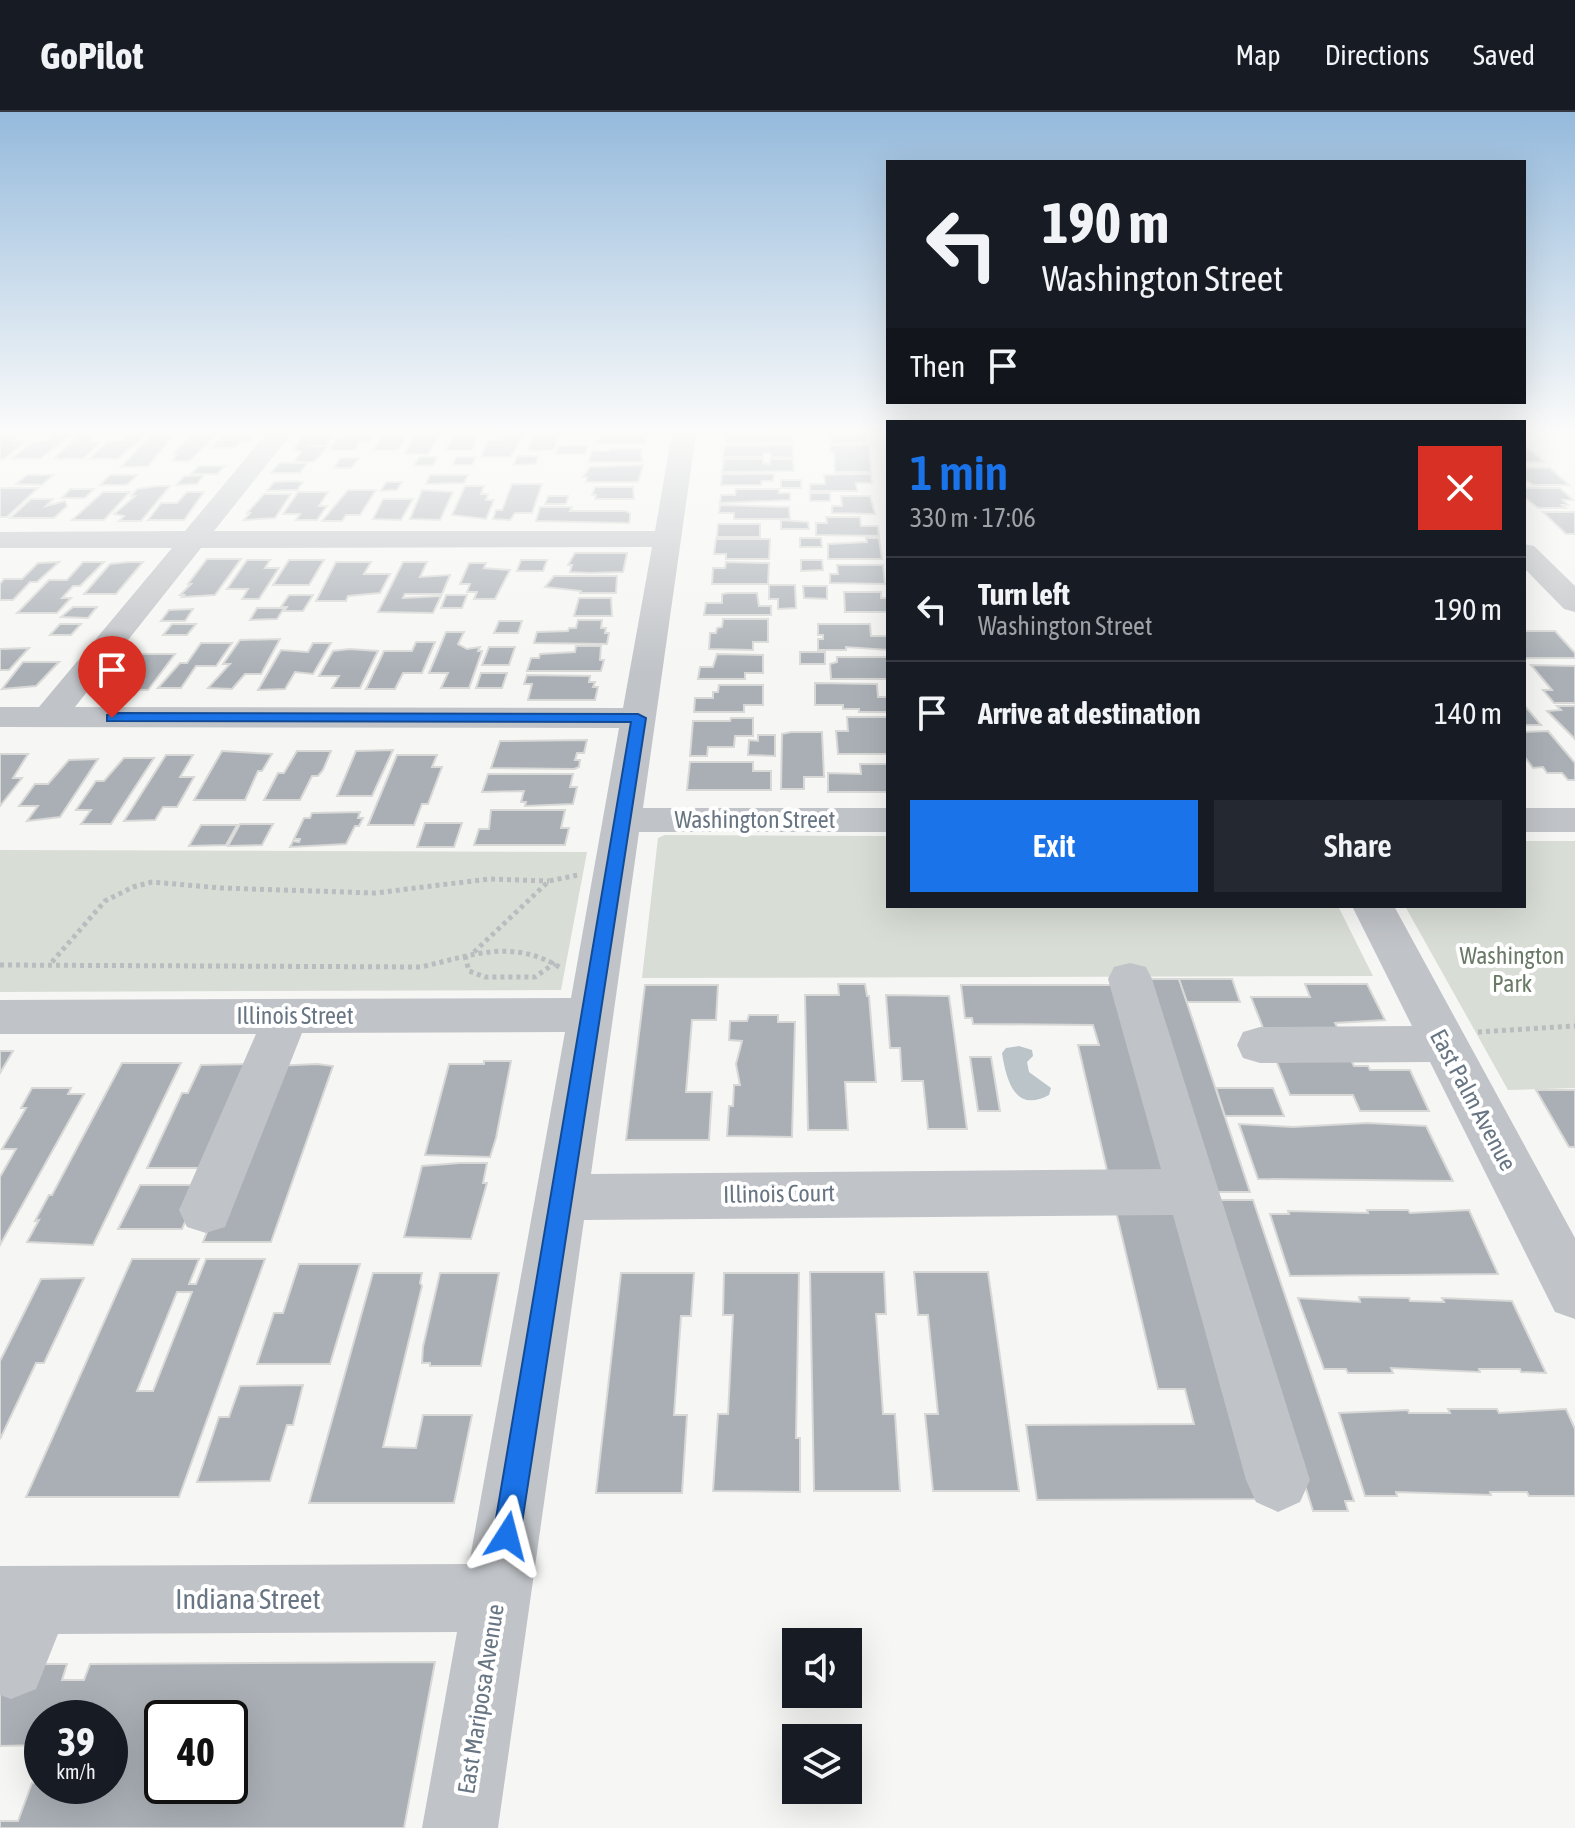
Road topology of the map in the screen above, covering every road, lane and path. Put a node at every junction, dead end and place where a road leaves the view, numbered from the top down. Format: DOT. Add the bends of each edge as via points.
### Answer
graph roads {
  1 [pos="216,513"];
  2 [pos="672,513"];
  3 [pos="668,539"];
  4 [pos="0,540"];
  5 [pos="194,540"];
  6 [pos="1526,554"];
  7 [pos="1575,603"];
  8 [pos="0,717"];
  9 [pos="49,717"];
  10 [pos="638,718"];
  11 [pos="622,820"];
  12 [pos="886,820"];
  13 [pos="1526,820"];
  14 [pos="1575,820"];
  15 [pos="587,874"];
  16 [pos="549,881"];
  17 [pos="1374,908"];
  18 [pos="474,952"];
  19 [pos="465,956"];
  20 [pos="51,963"];
  21 [pos="555,963"];
  22 [pos="0,965"];
  23 [pos="569,971"];
  24 [pos="1130,979"];
  25 [pos="591,1015"];
  26 [pos="286,1016"];
  27 [pos="0,1017"];
  28 [pos="1575,1026"];
  29 [pos="1456,1038"];
  30 [pos="1260,1045"];
  31 [pos="1193,1192"];
  32 [pos="562,1197"];
  33 [pos="206,1210"];
  34 [pos="1575,1293"];
  35 [pos="1278,1480"];
  36 [pos="497,1598"];
  37 [pos="16,1621"];
  38 [pos="460,1828"];
  1 -- 5 [label="street"];
  2 -- 3 [label="street, East Mariposa Avenue"];
  3 -- 5 [label="street"];
  3 -- 10 [label="street, East Mariposa Avenue"];
  4 -- 5 [label="street"];
  5 -- 9 [label="street"];
  6 -- 7 [label="street"];
  8 -- 9 [label="street"];
  9 -- 10 [label="street"];
  10 -- 11 [label="street, East Mariposa Avenue"];
  11 -- 12 [label="street, Washington Street"];
  11 -- 25 [label="street, East Mariposa Avenue"];
  13 -- 14 [label="street"];
  15 -- 16 [label="path"];
  16 -- 18 [label="path"];
  16 -- 20 [label="path" via="489,879 375,893 152,882 105,901"];
  17 -- 29 [label="street, East Palm Avenue"];
  18 -- 19 [label="path"];
  18 -- 21 [label="path" via="527,950"];
  19 -- 20 [label="path" via="421,967"];
  19 -- 21 [label="path" via="469,971 485,977 535,977"];
  20 -- 22 [label="path"];
  21 -- 23 [label="path"];
  24 -- 31 [label="street"];
  25 -- 26 [label="street, Illinois Street"];
  25 -- 32 [label="street, East Mariposa Avenue"];
  26 -- 27 [label="street, Illinois Street"];
  26 -- 33 [label="street"];
  28 -- 29 [label="path"];
  29 -- 30 [label="street"];
  29 -- 34 [label="street, East Palm Avenue"];
  31 -- 32 [label="street, Illinois Court"];
  31 -- 35 [label="street"];
  32 -- 36 [label="street, East Mariposa Avenue"];
  36 -- 37 [label="street, Indiana Street"];
  36 -- 38 [label="street, East Mariposa Avenue"];
}
